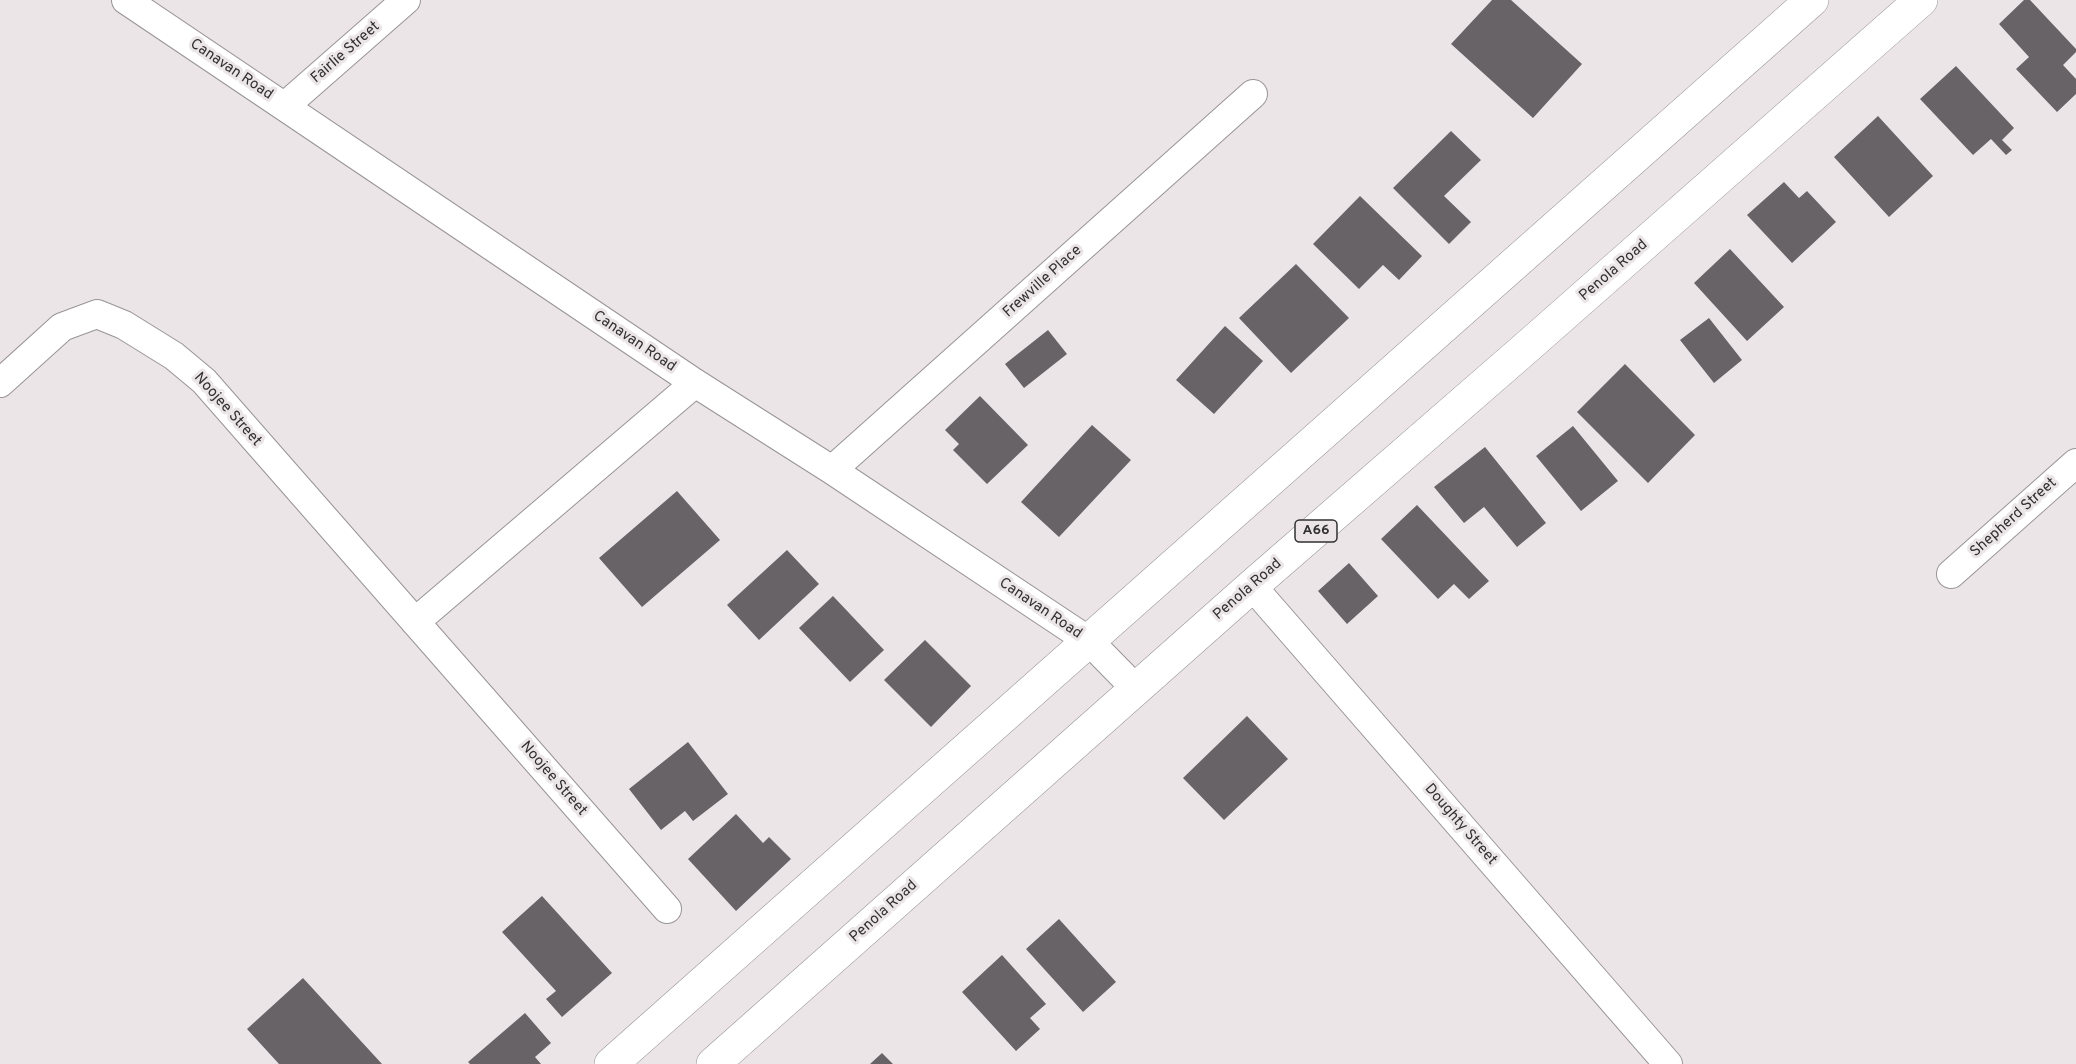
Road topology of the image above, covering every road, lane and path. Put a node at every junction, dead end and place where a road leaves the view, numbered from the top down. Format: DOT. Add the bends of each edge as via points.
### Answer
graph roads {
  1 [pos="126,0"];
  2 [pos="406,0"];
  3 [pos="1812,0"];
  4 [pos="1921,0"];
  5 [pos="1253,94"];
  6 [pos="285,106"];
  7 [pos="0,383"];
  8 [pos="695,383"];
  9 [pos="2076,463"];
  10 [pos="832,470"];
  11 [pos="1951,573"];
  12 [pos="1252,586"];
  13 [pos="415,622"];
  14 [pos="1089,641"];
  15 [pos="1136,689"];
  16 [pos="667,909"];
  17 [pos="610,1064"];
  18 [pos="713,1064"];
  19 [pos="1668,1064"];
  1 -- 6 [label="street, Canavan Road"];
  2 -- 6 [label="street, Fairlie Street"];
  3 -- 14 [label="highway"];
  4 -- 12 [label="highway, Penola Road / A66"];
  5 -- 10 [label="street, Frewville Place"];
  6 -- 8 [label="street, Canavan Road"];
  7 -- 13 [label="street, Noojee Street" via="62,327 97,314 124,325 174,356 204,381"];
  8 -- 10 [label="street, Canavan Road"];
  8 -- 13 [label="street"];
  9 -- 11 [label="street, Shepherd Street"];
  10 -- 14 [label="street, Canavan Road"];
  12 -- 15 [label="highway, Penola Road / A66"];
  12 -- 19 [label="street, Doughty Street"];
  13 -- 16 [label="street, Noojee Street"];
  14 -- 15 [label="street, Canavan Road"];
  14 -- 17 [label="highway"];
  15 -- 18 [label="highway, Penola Road / A66"];
}
